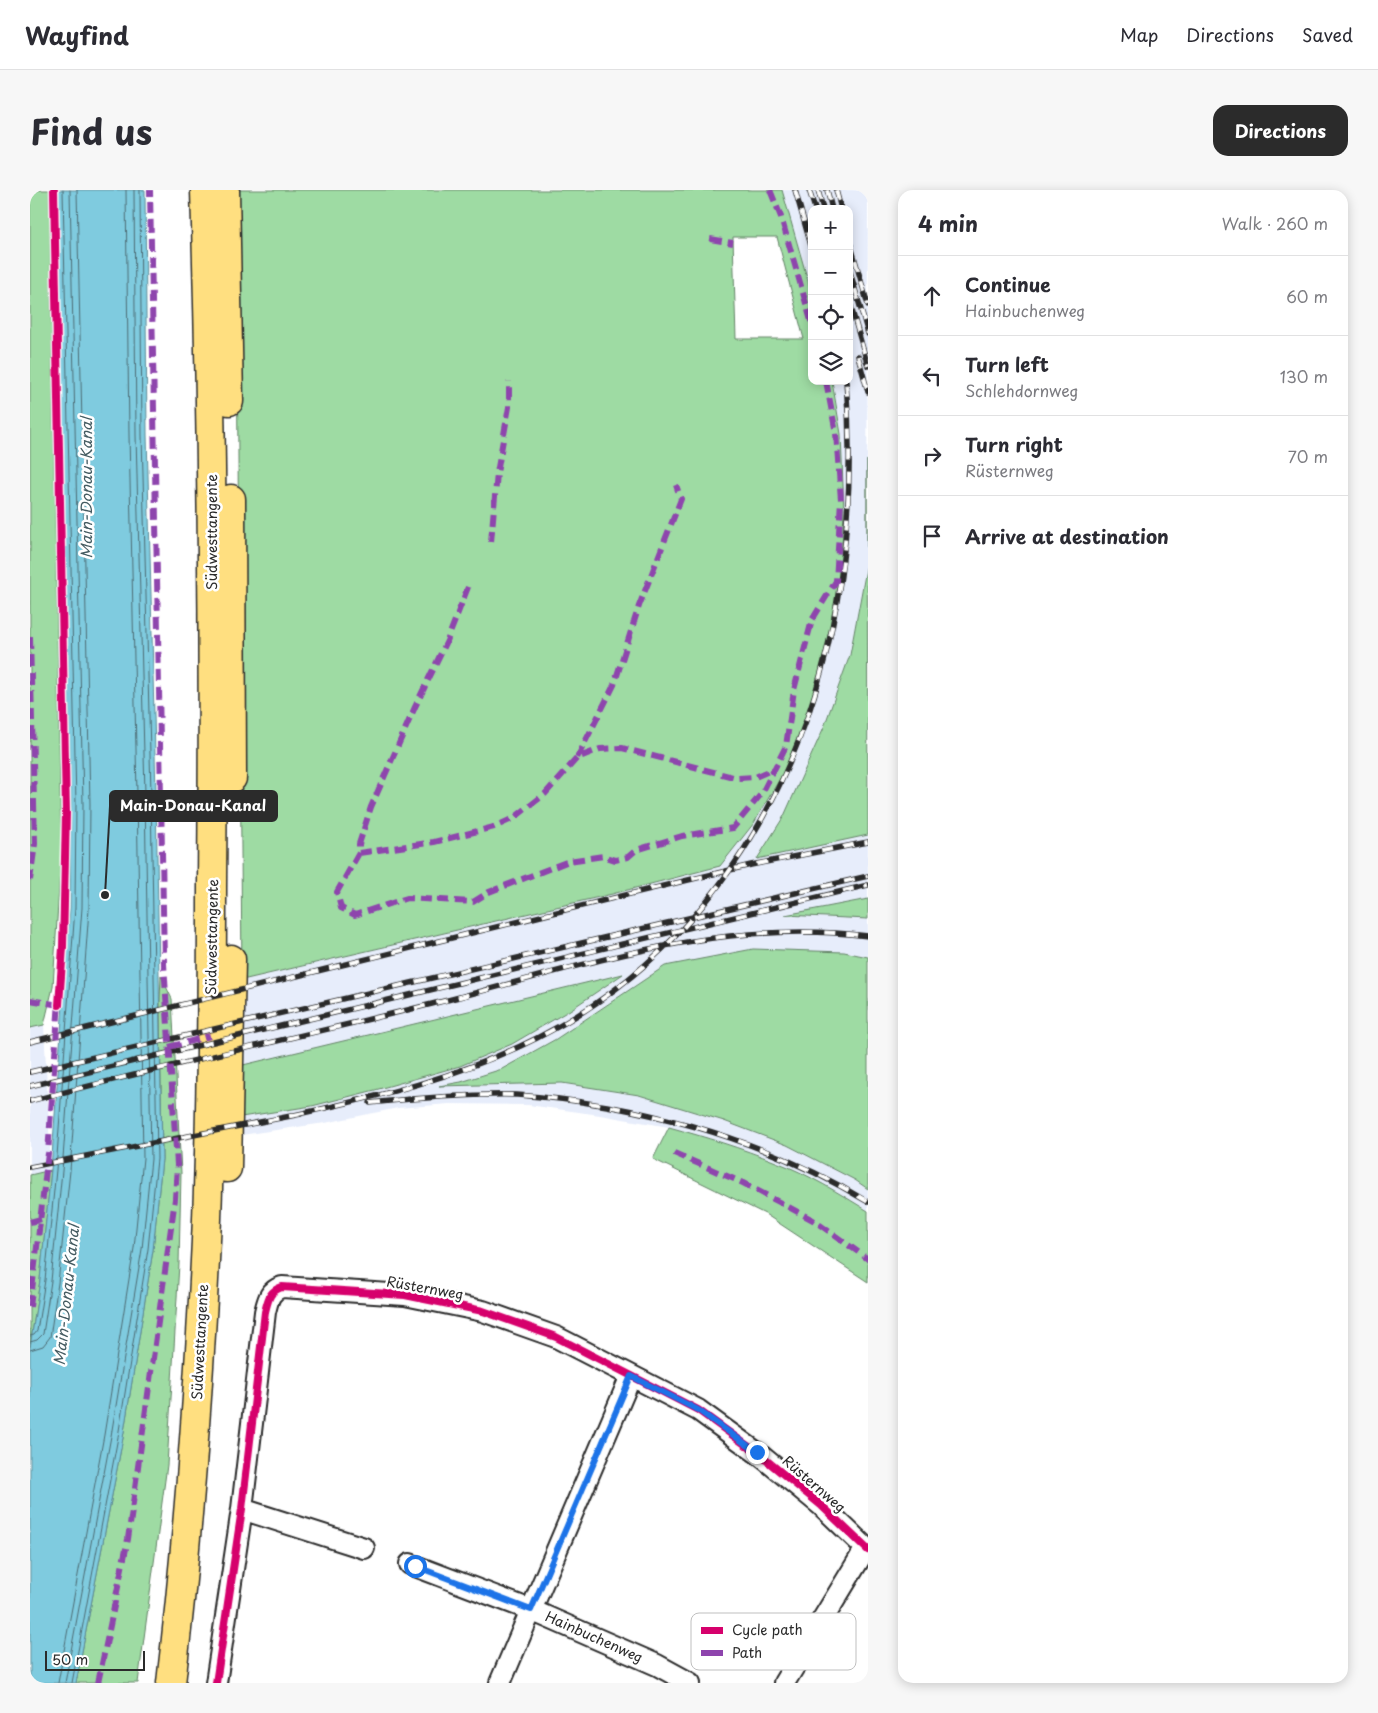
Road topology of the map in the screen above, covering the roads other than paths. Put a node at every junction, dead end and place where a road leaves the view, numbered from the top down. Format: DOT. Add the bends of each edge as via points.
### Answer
graph roads {
  1 [pos="205,190"];
  2 [pos="225,190"];
  3 [pos="631,1376"];
  4 [pos="242,1509"];
  5 [pos="364,1548"];
  6 [pos="867,1549"];
  7 [pos="410,1564"];
  8 [pos="531,1610"];
  9 [pos="827,1613"];
  10 [pos="792,1670"];
  11 [pos="171,1683"];
  12 [pos="190,1683"];
  13 [pos="216,1683"];
  14 [pos="500,1683"];
  15 [pos="690,1683"];
  16 [pos="784,1683"];
  1 -- 11 [label="highway, Südwesttangente" via="212,475 213,768 208,1162 197,1399"];
  2 -- 12 [label="highway, Südwesttangente" via="232,684 227,1160 218,1378"];
  3 -- 4 [label="street, Rüsternweg" via="556,1337 483,1311 405,1295 274,1289 265,1312"];
  3 -- 6 [label="street, Rüsternweg" via="698,1410 757,1452"];
  3 -- 8 [label="street"];
  4 -- 5 [label="street"];
  4 -- 13 [label="street, Rüsternweg"];
  6 -- 9 [label="street"];
  7 -- 8 [label="street, Hainbuchenweg"];
  8 -- 14 [label="street"];
  8 -- 15 [label="street, Hainbuchenweg" via="658,1665"];
  10 -- 16 [label="street"];
}
